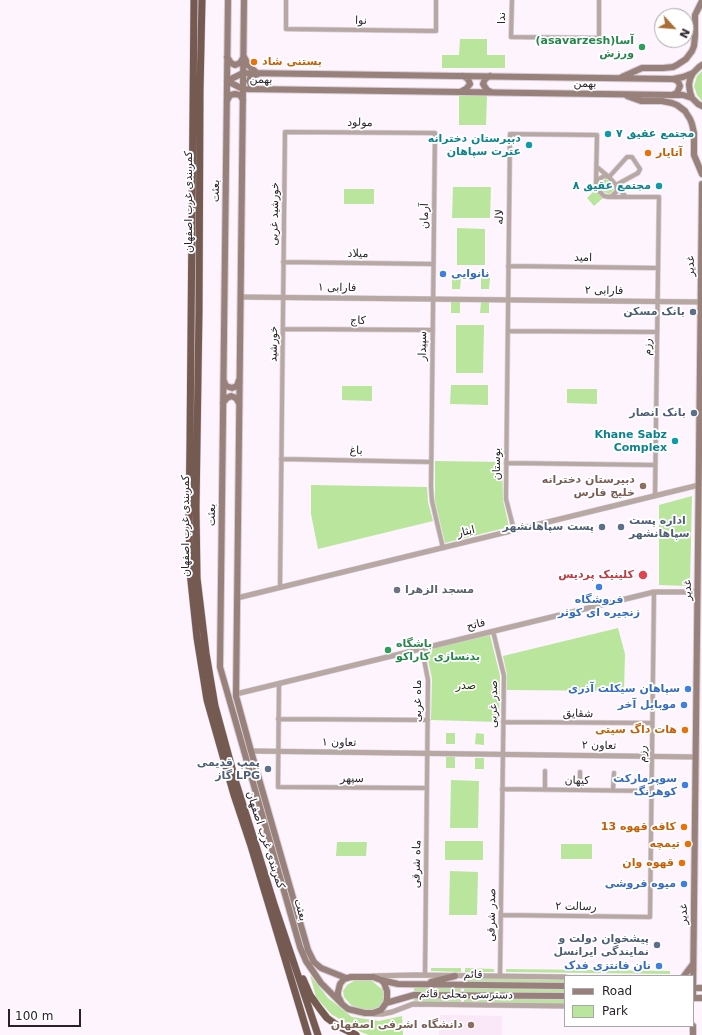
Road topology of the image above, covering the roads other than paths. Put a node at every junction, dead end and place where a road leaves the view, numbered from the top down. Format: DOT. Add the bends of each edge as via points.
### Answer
graph roads {
  1 [pos="194,0"];
  2 [pos="202,0"];
  3 [pos="228,0"];
  4 [pos="244,0"];
  5 [pos="286,0"];
  6 [pos="436,0"];
  7 [pos="512,0"];
  8 [pos="600,0"];
  9 [pos="702,1"];
  10 [pos="227,57"];
  11 [pos="244,57"];
  12 [pos="702,59"];
  13 [pos="700,66"];
  14 [pos="243,73"];
  15 [pos="693,73"];
  16 [pos="258,74"];
  17 [pos="462,76"];
  18 [pos="491,76"];
  19 [pos="620,78"];
  20 [pos="673,79"];
  21 [pos="227,82"];
  22 [pos="243,89"];
  23 [pos="259,90"];
  24 [pos="460,92"];
  25 [pos="492,92"];
  26 [pos="621,94"];
  27 [pos="672,95"];
  28 [pos="692,98"];
  29 [pos="227,102"];
  30 [pos="243,102"];
  31 [pos="700,105"];
  32 [pos="702,112"];
  33 [pos="285,132"];
  34 [pos="435,133"];
  35 [pos="597,167"];
  36 [pos="702,174"];
  37 [pos="609,177"];
  38 [pos="596,183"];
  39 [pos="702,184"];
  40 [pos="616,185"];
  41 [pos="610,197"];
  42 [pos="626,197"];
  43 [pos="283,262"];
  44 [pos="433,264"];
  45 [pos="508,266"];
  46 [pos="658,268"];
  47 [pos="241,297"];
  48 [pos="283,298"];
  49 [pos="433,299"];
  50 [pos="508,300"];
  51 [pos="657,302"];
  52 [pos="701,302"];
  53 [pos="283,329"];
  54 [pos="432,330"];
  55 [pos="508,331"];
  56 [pos="657,332"];
  57 [pos="224,380"];
  58 [pos="240,380"];
  59 [pos="701,388"];
  60 [pos="223,404"];
  61 [pos="239,404"];
  62 [pos="701,408"];
  63 [pos="281,459"];
  64 [pos="431,462"];
  65 [pos="506,462"];
  66 [pos="655,465"];
  67 [pos="699,485"];
  68 [pos="655,496"];
  69 [pos="514,530"];
  70 [pos="443,548"];
  71 [pos="280,588"];
  72 [pos="654,592"];
  73 [pos="698,592"];
  74 [pos="237,598"];
  75 [pos="493,631"];
  76 [pos="422,649"];
  77 [pos="279,684"];
  78 [pos="236,694"];
  79 [pos="278,718"];
  80 [pos="428,720"];
  81 [pos="503,722"];
  82 [pos="652,723"];
  83 [pos="251,752"];
  84 [pos="278,752"];
  85 [pos="428,754"];
  86 [pos="503,754"];
  87 [pos="652,756"];
  88 [pos="696,757"];
  89 [pos="545,771"];
  90 [pos="580,772"];
  91 [pos="614,773"];
  92 [pos="427,788"];
  93 [pos="502,789"];
  94 [pos="545,790"];
  95 [pos="580,790"];
  96 [pos="613,790"];
  97 [pos="652,791"];
  98 [pos="695,840"];
  99 [pos="702,848"];
  100 [pos="702,857"];
  101 [pos="694,865"];
  102 [pos="501,915"];
  103 [pos="650,917"];
  104 [pos="288,946"];
  105 [pos="693,963"];
  106 [pos="685,975"];
  107 [pos="693,975"];
  108 [pos="361,976"];
  109 [pos="425,976"];
  110 [pos="455,976"];
  111 [pos="500,976"];
  112 [pos="564,977"];
  113 [pos="346,978"];
  114 [pos="381,980"];
  115 [pos="423,984"];
  116 [pos="564,986"];
  117 [pos="564,996"];
  118 [pos="386,1003"];
  119 [pos="342,1004"];
  120 [pos="564,1006"];
  121 [pos="369,1014"];
  122 [pos="308,1035"];
  123 [pos="318,1035"];
  124 [pos="356,1035"];
  1 -- 122 [label="highway, کمربندی غرب اصفهان" via="189,519 191,586 207,700"];
  2 -- 104 [label="highway, کمربندی غرب اصفهان" via="197,578 215,706 236,783"];
  3 -- 10 [label="main road, بعثت"];
  4 -- 11 [label="main road, بعثت"];
  5 -- 6 [label="street, نوا" via="286,29 436,31"];
  7 -- 8 [label="street, ندا" via="511,37 599,38"];
  9 -- 19 [label="main road" via="696,15 694,46 686,59 673,67 642,68"];
  10 -- 11 [label="main road" via="235,65 242,62"];
  10 -- 21 [label="main road, بعثت"];
  11 -- 14 [label="main road, بعثت"];
  11 -- 16 [label="main road"];
  12 -- 13 [label="main road"];
  13 -- 15 [label="main road"];
  14 -- 16 [label="main road, بهمن"];
  14 -- 21 [label="main road, بهمن"];
  14 -- 22 [label="main road, بعثت"];
  15 -- 20 [label="main road, بهمن"];
  15 -- 28 [label="main road" via="689,85"];
  16 -- 17 [label="main road, بهمن"];
  16 -- 23 [label="main road" via="252,76 250,81 252,87"];
  17 -- 18 [label="main road, بهمن"];
  17 -- 24 [label="main road" via="468,79 470,84"];
  18 -- 19 [label="main road, بهمن"];
  18 -- 25 [label="main road" via="485,79 483,84"];
  19 -- 20 [label="main road, بهمن"];
  20 -- 27 [label="main road" via="678,81 680,86"];
  21 -- 22 [label="main road, بهمن"];
  21 -- 29 [label="main road, بعثت"];
  22 -- 23 [label="main road, بهمن"];
  22 -- 30 [label="main road, بعثت"];
  23 -- 24 [label="main road, بهمن"];
  23 -- 30 [label="main road" via="249,93"];
  24 -- 25 [label="main road, بهمن"];
  25 -- 26 [label="main road, بهمن"];
  26 -- 27 [label="main road, بهمن"];
  26 -- 36 [label="main road" via="641,101 672,103 685,111 692,124 694,155"];
  27 -- 28 [label="main road, بهمن"];
  28 -- 31 [label="main road"];
  29 -- 30 [label="main road" via="228,97 235,94 242,97"];
  29 -- 57 [label="main road, بعثت"];
  30 -- 47 [label="main road, بعثت"];
  31 -- 32 [label="main road"];
  33 -- 34 [label="street, مولود"];
  33 -- 43 [label="street, خورشید غربی"];
  34 -- 44 [label="street, آرمان"];
  35 -- 37 [label="street"];
  35 -- 38 [label="street"];
  35 -- 45 [label="street, لاله" via="597,135 510,134"];
  37 -- 38 [label="street" via="601,177"];
  37 -- 40 [label="street"];
  37 -- 40 [label="street" via="627,157 632,156 640,169 638,173"];
  38 -- 41 [label="street" via="602,194"];
  39 -- 52 [label="main road, غدیر"];
  40 -- 41 [label="street" via="616,192"];
  40 -- 42 [label="street"];
  41 -- 42 [label="street"];
  42 -- 46 [label="street, رزم" via="659,198"];
  43 -- 44 [label="street, میلاد"];
  43 -- 48 [label="street, خورشید غربی"];
  44 -- 49 [label="street, آرمان"];
  45 -- 46 [label="street, امید"];
  45 -- 50 [label="street, لاله"];
  46 -- 51 [label="street, رزم"];
  47 -- 48 [label="street, فارابی ۱"];
  47 -- 58 [label="main road, بعثت"];
  48 -- 49 [label="street, فارابی ۱"];
  48 -- 53 [label="street, خورشید"];
  49 -- 50 [label="street, فارابی ۱"];
  49 -- 54 [label="street, سپیدار"];
  50 -- 51 [label="street, فارابی ۲"];
  50 -- 55 [label="street, لاله"];
  51 -- 52 [label="street, فارابی ۲"];
  51 -- 56 [label="street, رزم"];
  52 -- 59 [label="main road, غدیر"];
  53 -- 54 [label="street, کاج"];
  53 -- 63 [label="street, خورشید"];
  54 -- 64 [label="street, سپیدار"];
  55 -- 56 [label="street"];
  55 -- 65 [label="street, بوستان"];
  56 -- 66 [label="street, رزم"];
  57 -- 58 [label="main road" via="226,386 232,388"];
  57 -- 60 [label="main road, بعثت"];
  58 -- 61 [label="main road, بعثت"];
  59 -- 62 [label="main road, غدیر"];
  60 -- 61 [label="main road" via="232,396"];
  60 -- 119 [label="main road, بعثت" via="220,667 300,947 321,983"];
  61 -- 74 [label="main road, بعثت"];
  62 -- 67 [label="main road, غدیر"];
  63 -- 64 [label="street, باغ"];
  63 -- 71 [label="street, خورشید"];
  64 -- 70 [label="street, سپیدار" via="432,501"];
  65 -- 66 [label="street"];
  65 -- 69 [label="street, بوستان" via="506,499"];
  66 -- 68 [label="street, رزم"];
  67 -- 68 [label="street, ایثار"];
  67 -- 73 [label="main road, غدیر"];
  68 -- 69 [label="street, ایثار"];
  69 -- 70 [label="street, ایثار"];
  70 -- 71 [label="street, ایثار"];
  71 -- 74 [label="street, ایثار"];
  72 -- 73 [label="street, فاتح"];
  72 -- 75 [label="street, فاتح"];
  72 -- 82 [label="street, رزم"];
  73 -- 88 [label="main road, غدیر"];
  74 -- 78 [label="main road, بعثت"];
  75 -- 76 [label="street, فاتح"];
  75 -- 81 [label="street, صدر غربی" via="504,676"];
  76 -- 77 [label="street, فاتح"];
  76 -- 80 [label="street, ماه غربی" via="428,680"];
  77 -- 78 [label="street, فاتح"];
  77 -- 79 [label="street"];
  78 -- 83 [label="main road, بعثت"];
  79 -- 80 [label="street"];
  79 -- 84 [label="street"];
  80 -- 85 [label="street, ماه غربی"];
  81 -- 82 [label="street, شقایق"];
  81 -- 86 [label="street, صدر غربی"];
  82 -- 87 [label="street, رزم"];
  83 -- 84 [label="street, تعاون ۱"];
  83 -- 113 [label="main road, بعثت" via="308,950 314,962 321,968"];
  84 -- 85 [label="street, تعاون ۱"];
  84 -- 92 [label="street, سپهر" via="278,787"];
  85 -- 86 [label="street, تعاون ۱"];
  85 -- 92 [label="street, ماه شرقی"];
  86 -- 87 [label="street, تعاون ۲"];
  86 -- 93 [label="street, صدر شرقی"];
  87 -- 88 [label="street, تعاون ۲"];
  87 -- 97 [label="street, رزم"];
  88 -- 98 [label="main road, غدیر"];
  89 -- 94 [label="street"];
  90 -- 95 [label="street"];
  91 -- 96 [label="street"];
  92 -- 109 [label="street, ماه شرقی"];
  93 -- 94 [label="street, کیهان"];
  93 -- 102 [label="street, صدر شرقی"];
  94 -- 95 [label="street, کیهان"];
  95 -- 96 [label="street, کیهان"];
  96 -- 97 [label="street, کیهان"];
  97 -- 103 [label="street, رزم"];
  98 -- 99 [label="main road" via="696,845"];
  98 -- 101 [label="main road, غدیر"];
  100 -- 101 [label="main road"];
  101 -- 105 [label="main road, غدیر"];
  102 -- 103 [label="street, رسالت ۲"];
  102 -- 111 [label="street, صدر شرقی"];
  104 -- 123 [label="highway, کمربندی غرب اصفهان"];
  104 -- 124 [label="highway" via="310,995 320,1009 338,1026"];
  105 -- 106 [label="main road"];
  105 -- 107 [label="main road, غدیر"];
  108 -- 109 [label="street, دسترسی محلی قائم"];
  108 -- 113 [label="main road"];
  108 -- 114 [label="main road"];
  109 -- 110 [label="street, دسترسی محلی قائم"];
  110 -- 111 [label="street, دسترسی محلی قائم"];
  110 -- 115 [label="main road"];
  111 -- 112 [label="street, دسترسی محلی قائم"];
  113 -- 119 [label="main road" via="341,981 338,988"];
  114 -- 115 [label="main road, قائم" via="398,984"];
  114 -- 118 [label="main road" via="388,995"];
  115 -- 116 [label="main road, قائم"];
  117 -- 118 [label="main road, قائم" via="414,995"];
  118 -- 121 [label="main road" via="377,1012"];
  119 -- 121 [label="main road" via="348,1009"];
  120 -- 121 [label="street, دسترسی محلی قائم" via="414,1004 382,1014"];
}
